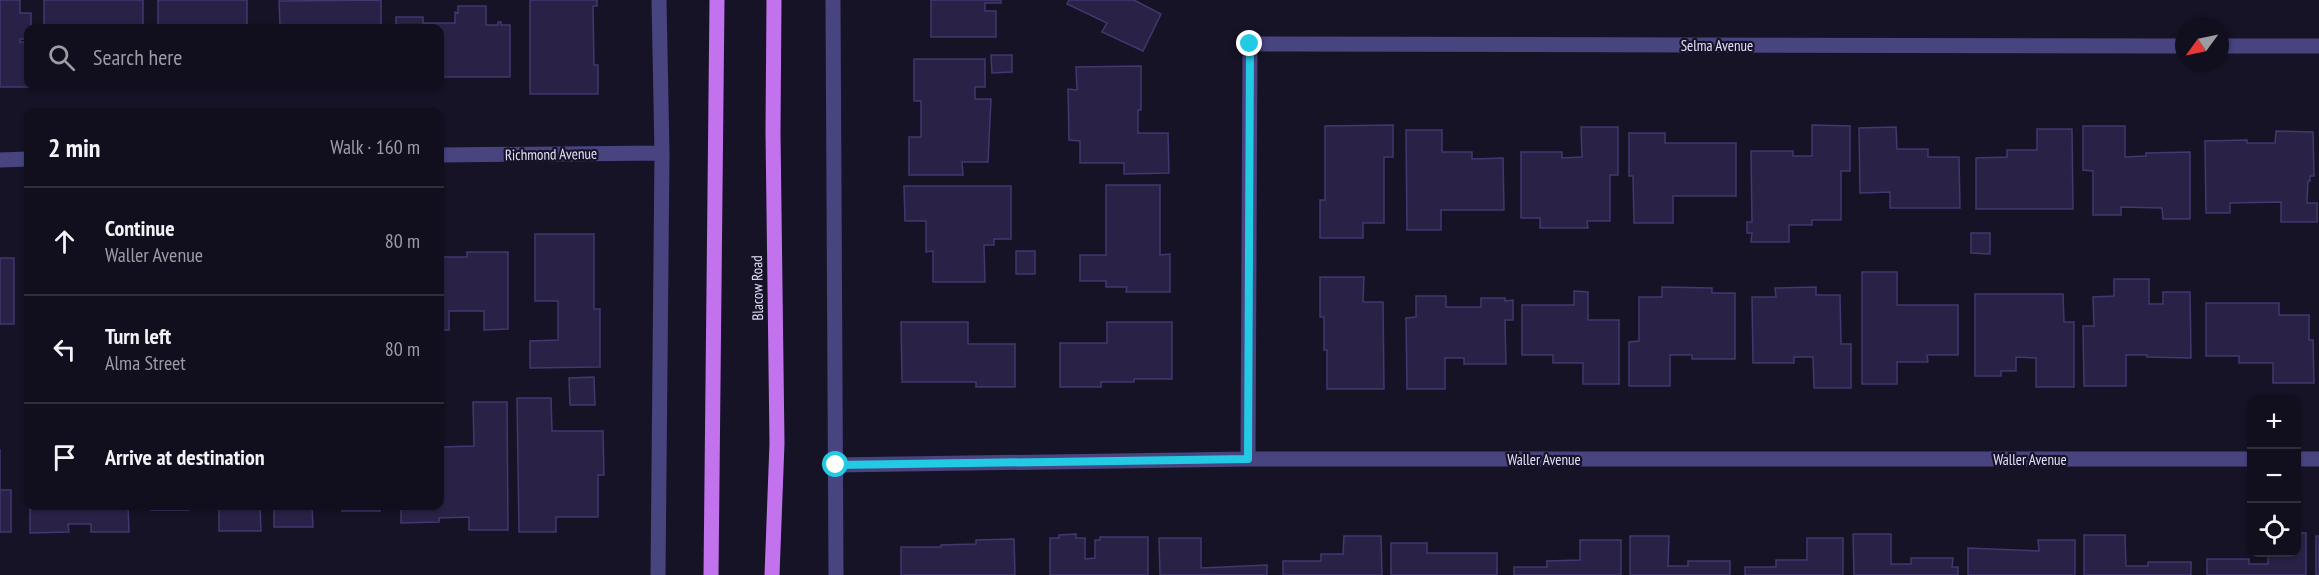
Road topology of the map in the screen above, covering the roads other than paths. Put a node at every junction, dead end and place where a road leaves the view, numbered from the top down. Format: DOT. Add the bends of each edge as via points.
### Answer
graph roads {
  1 [pos="659,0"];
  2 [pos="717,0"];
  3 [pos="774,0"];
  4 [pos="833,0"];
  5 [pos="2175,46"];
  6 [pos="2229,46"];
  7 [pos="2319,46"];
  8 [pos="662,153"];
  9 [pos="444,155"];
  10 [pos="24,159"];
  11 [pos="0,160"];
  12 [pos="1248,459"];
  13 [pos="2247,459"];
  14 [pos="2301,459"];
  15 [pos="2319,459"];
  16 [pos="836,465"];
  17 [pos="658,575"];
  18 [pos="711,575"];
  19 [pos="772,575"];
  20 [pos="836,575"];
  1 -- 8 [label="street"];
  2 -- 18 [label="main road"];
  3 -- 19 [label="main road, Blacow Road" via="777,443"];
  4 -- 16 [label="street"];
  5 -- 12 [label="street, Selma Avenue" via="1250,44"];
  6 -- 7 [label="street"];
  8 -- 9 [label="street, Richmond Avenue"];
  8 -- 17 [label="street"];
  10 -- 11 [label="street"];
  12 -- 13 [label="street, Waller Avenue"];
  12 -- 16 [label="street, Waller Avenue"];
  14 -- 15 [label="street"];
  16 -- 20 [label="street"];
}
